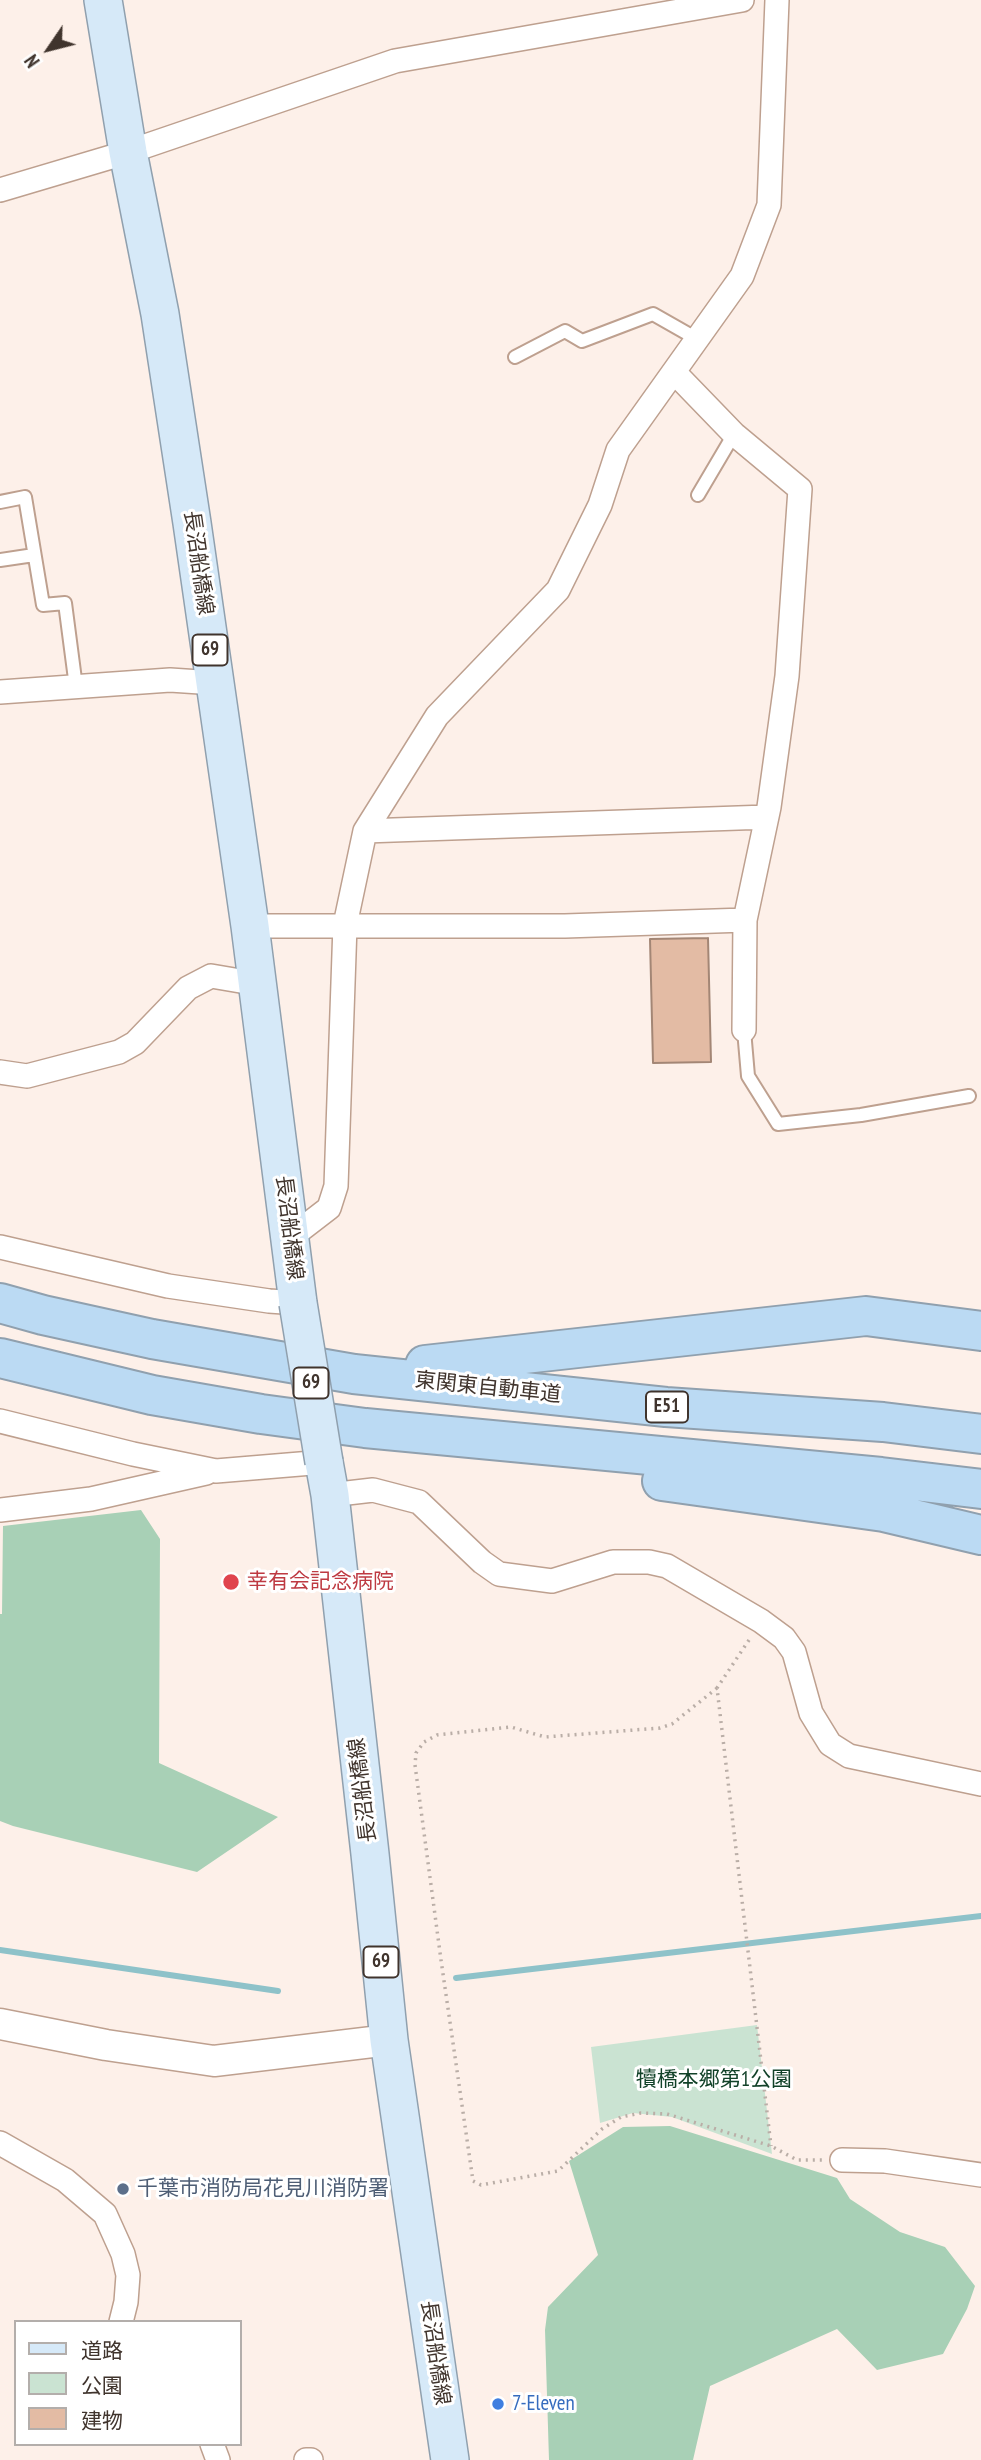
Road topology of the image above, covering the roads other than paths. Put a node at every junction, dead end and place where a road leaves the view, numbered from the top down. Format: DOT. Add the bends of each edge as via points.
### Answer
graph roads {
  1 [pos="103,0"];
  2 [pos="742,0"];
  3 [pos="777,0"];
  4 [pos="128,152"];
  5 [pos="0,190"];
  6 [pos="697,339"];
  7 [pos="515,357"];
  8 [pos="674,372"];
  9 [pos="734,434"];
  10 [pos="698,495"];
  11 [pos="0,502"];
  12 [pos="34,555"];
  13 [pos="0,560"];
  14 [pos="215,683"];
  15 [pos="76,687"];
  16 [pos="0,692"];
  17 [pos="767,817"];
  18 [pos="365,831"];
  19 [pos="745,920"];
  20 [pos="345,925"];
  21 [pos="250,926"];
  22 [pos="258,984"];
  23 [pos="744,1030"];
  24 [pos="0,1072"];
  25 [pos="970,1096"];
  26 [pos="290,1238"];
  27 [pos="0,1247"];
  28 [pos="0,1303"];
  29 [pos="298,1303"];
  30 [pos="981,1331"];
  31 [pos="0,1358"];
  32 [pos="354,1374"];
  33 [pos="0,1421"];
  34 [pos="365,1428"];
  35 [pos="981,1434"];
  36 [pos="216,1471"];
  37 [pos="327,1479"];
  38 [pos="981,1489"];
  39 [pos="0,1510"];
  40 [pos="981,1535"];
  41 [pos="981,1784"];
  42 [pos="0,2024"];
  43 [pos="389,2040"];
  44 [pos="0,2143"];
  45 [pos="842,2160"];
  46 [pos="981,2175"];
  47 [pos="122,2320"];
  48 [pos="306,2460"];
  49 [pos="311,2460"];
  50 [pos="450,2460"];
  1 -- 4 [label="main road, 長沼船橋線 / 69"];
  2 -- 4 [label="street" via="395,61"];
  3 -- 6 [label="street" via="769,205 742,276"];
  4 -- 5 [label="street"];
  4 -- 14 [label="main road, 長沼船橋線 / 69" via="160,314"];
  6 -- 7 [label="lane" via="653,314 582,341 565,331"];
  6 -- 8 [label="street"];
  8 -- 9 [label="street"];
  8 -- 18 [label="street" via="618,450 600,505 558,590 437,716"];
  9 -- 10 [label="lane"];
  9 -- 17 [label="street" via="800,489 787,676"];
  11 -- 12 [label="lane" via="24,497"];
  12 -- 13 [label="lane"];
  12 -- 15 [label="lane" via="43,605 65,603"];
  14 -- 15 [label="street" via="170,680"];
  14 -- 21 [label="main road, 長沼船橋線 / 69"];
  15 -- 16 [label="street"];
  17 -- 18 [label="street"];
  17 -- 19 [label="street"];
  18 -- 20 [label="street"];
  19 -- 20 [label="street" via="565,926"];
  19 -- 23 [label="street"];
  20 -- 21 [label="street"];
  20 -- 26 [label="street" via="336,1186 329,1208"];
  21 -- 22 [label="main road, 長沼船橋線 / 69"];
  22 -- 24 [label="street" via="211,975 188,988 135,1043 119,1052 27,1076"];
  22 -- 26 [label="main road, 長沼船橋線 / 69"];
  23 -- 25 [label="lane" via="748,1076 778,1124"];
  26 -- 29 [label="main road, 長沼船橋線 / 69"];
  27 -- 29 [label="street" via="168,1286"];
  28 -- 32 [label="highway, 東関東自動車道 / E51" via="152,1339"];
  29 -- 37 [label="main road, 長沼船橋線 / 69, bridge"];
  30 -- 32 [label="highway" via="866,1316"];
  31 -- 34 [label="highway" via="152,1395"];
  32 -- 35 [label="highway, 東関東自動車道 / E51"];
  33 -- 36 [label="street"];
  34 -- 38 [label="highway"];
  34 -- 40 [label="highway" via="460,1452 884,1512"];
  36 -- 37 [label="street"];
  36 -- 39 [label="street" via="91,1499"];
  37 -- 41 [label="street" via="419,1502 499,1574 552,1581 613,1562 667,1566 784,1638 794,1652 811,1713 830,1744 849,1756"];
  37 -- 43 [label="main road, 長沼船橋線 / 69"];
  42 -- 43 [label="street" via="214,2061"];
  43 -- 50 [label="main road, 長沼船橋線 / 69"];
  44 -- 47 [label="street" via="65,2180 105,2214 128,2275"];
  45 -- 46 [label="street" via="885,2161"];
  48 -- 49 [label="street"];
}
